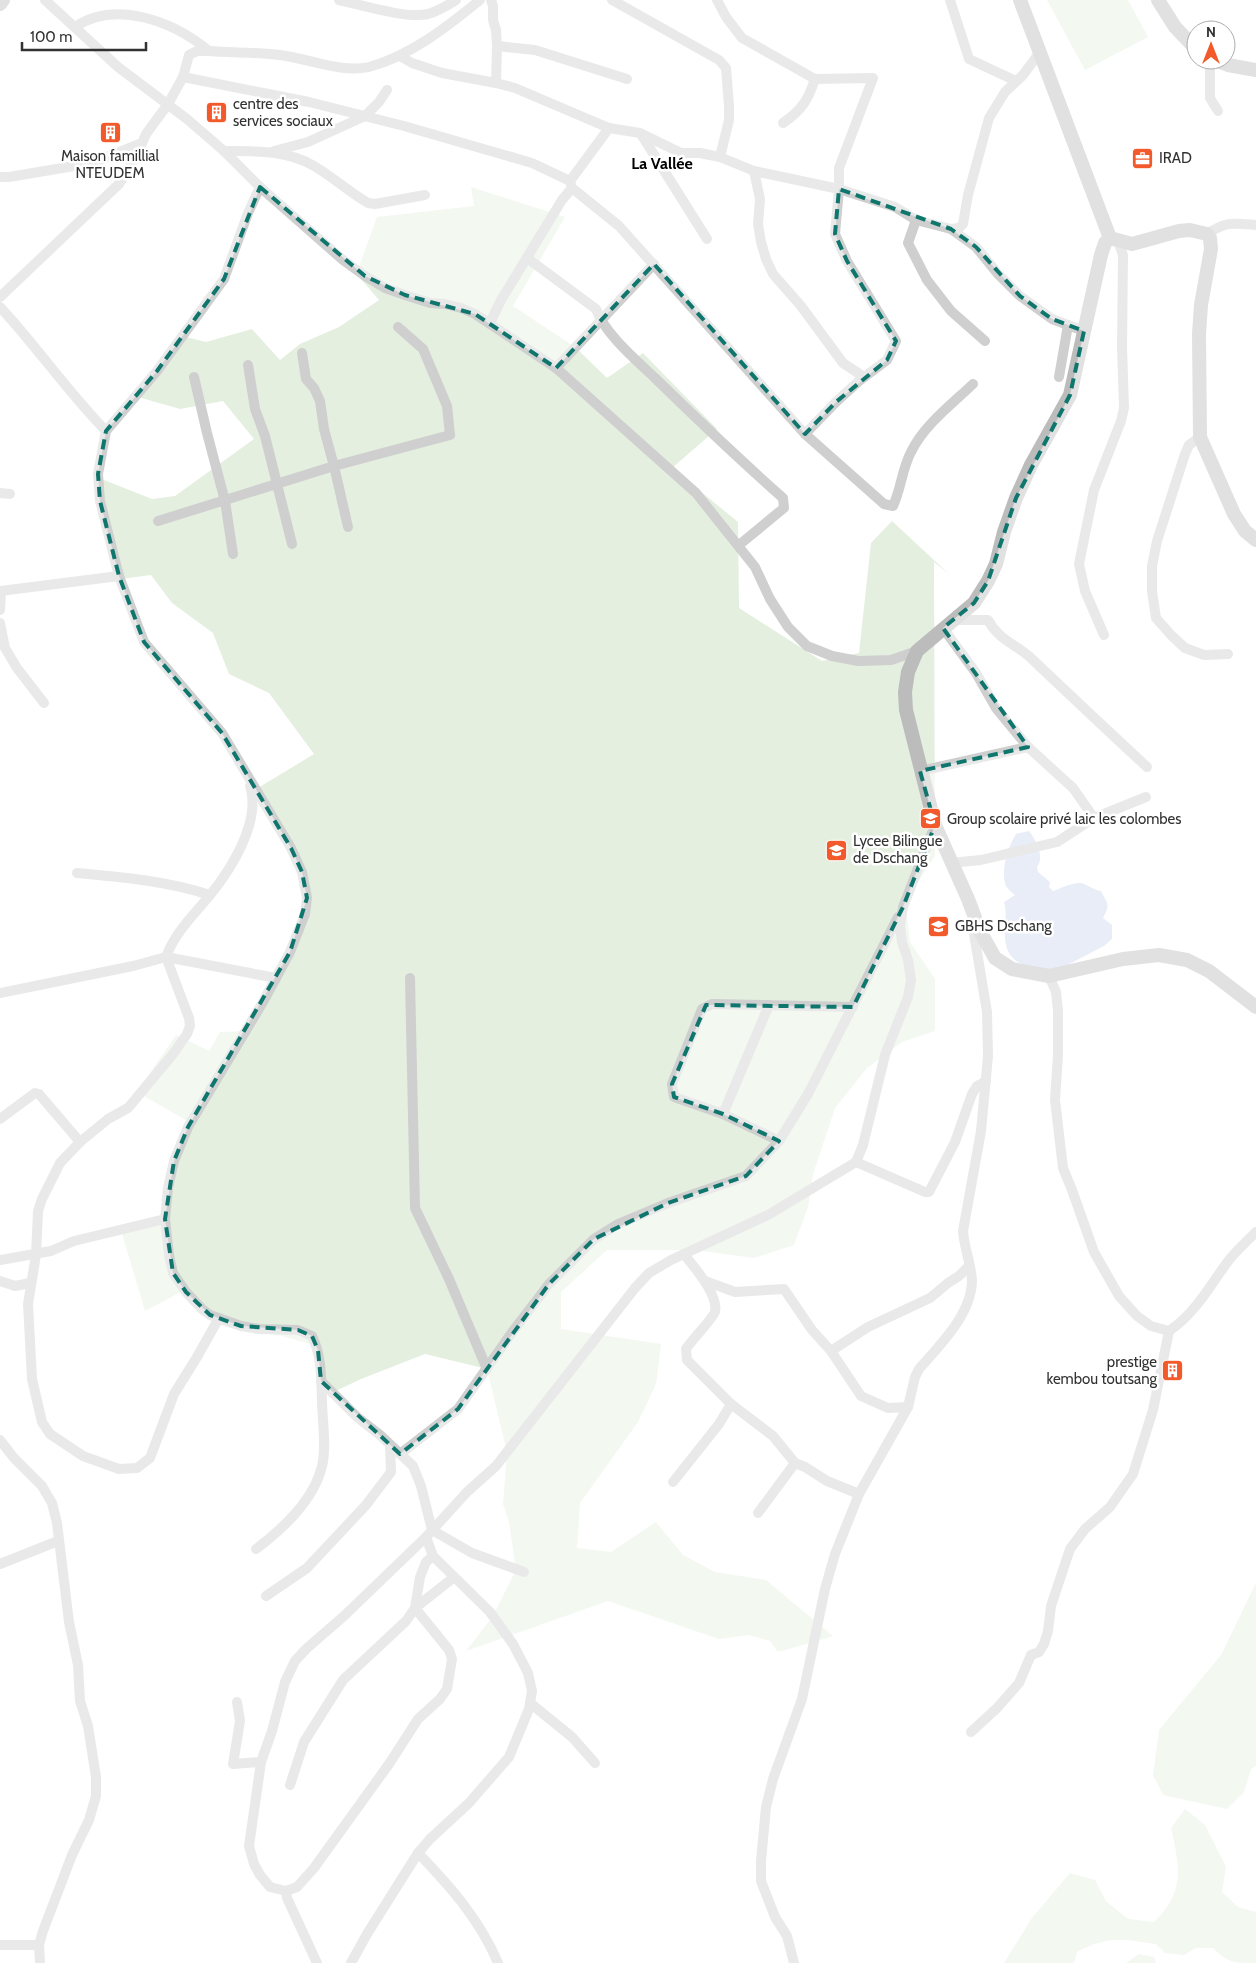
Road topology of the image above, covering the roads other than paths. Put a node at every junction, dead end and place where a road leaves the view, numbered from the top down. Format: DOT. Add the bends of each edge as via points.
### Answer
graph roads {
  1 [pos="3,0"];
  2 [pos="46,0"];
  3 [pos="340,0"];
  4 [pos="456,0"];
  5 [pos="480,0"];
  6 [pos="491,0"];
  7 [pos="716,0"];
  8 [pos="950,0"];
  9 [pos="1020,0"];
  10 [pos="1158,0"];
  11 [pos="616,1"];
  12 [pos="0,4"];
  13 [pos="98,6"];
  14 [pos="144,7"];
  15 [pos="75,28"];
  16 [pos="1186,39"];
  17 [pos="497,46"];
  18 [pos="209,51"];
  19 [pos="1040,52"];
  20 [pos="400,56"];
  21 [pos="1236,66"];
  22 [pos="1210,70"];
  23 [pos="1256,70"];
  24 [pos="183,77"];
  25 [pos="627,79"];
  26 [pos="815,79"];
  27 [pos="1016,82"];
  28 [pos="496,83"];
  29 [pos="387,90"];
  30 [pos="168,104"];
  31 [pos="1218,111"];
  32 [pos="365,116"];
  33 [pos="783,123"];
  34 [pos="609,128"];
  35 [pos="640,133"];
  36 [pos="142,143"];
  37 [pos="224,151"];
  38 [pos="269,152"];
  39 [pos="720,157"];
  40 [pos="754,171"];
  41 [pos="0,177"];
  42 [pos="571,185"];
  43 [pos="260,187"];
  44 [pos="839,189"];
  45 [pos="426,195"];
  46 [pos="916,220"];
  47 [pos="1256,225"];
  48 [pos="952,229"];
  49 [pos="1206,234"];
  50 [pos="707,239"];
  51 [pos="1114,239"];
  52 [pos="527,258"];
  53 [pos="654,264"];
  54 [pos="0,297"];
  55 [pos="0,307"];
  56 [pos="600,321"];
  57 [pos="490,324"];
  58 [pos="1068,325"];
  59 [pos="398,327"];
  60 [pos="1084,330"];
  61 [pos="984,341"];
  62 [pos="302,353"];
  63 [pos="248,365"];
  64 [pos="556,368"];
  65 [pos="194,377"];
  66 [pos="864,377"];
  67 [pos="1059,377"];
  68 [pos="973,384"];
  69 [pos="106,431"];
  70 [pos="805,434"];
  71 [pos="1200,437"];
  72 [pos="334,466"];
  73 [pos="278,483"];
  74 [pos="225,500"];
  75 [pos="158,521"];
  76 [pos="348,527"];
  77 [pos="1256,540"];
  78 [pos="292,544"];
  79 [pos="739,546"];
  80 [pos="233,554"];
  81 [pos="119,576"];
  82 [pos="0,591"];
  83 [pos="0,610"];
  84 [pos="0,623"];
  85 [pos="948,624"];
  86 [pos="1104,635"];
  87 [pos="917,651"];
  88 [pos="1228,654"];
  89 [pos="44,703"];
  90 [pos="1028,747"];
  91 [pos="1147,767"];
  92 [pos="920,771"];
  93 [pos="246,774"];
  94 [pos="1146,797"];
  95 [pos="1094,818"];
  96 [pos="934,825"];
  97 [pos="950,862"];
  98 [pos="77,873"];
  99 [pos="210,894"];
  100 [pos="968,899"];
  101 [pos="903,907"];
  102 [pos="166,957"];
  103 [pos="1049,976"];
  104 [pos="276,978"];
  105 [pos="410,978"];
  106 [pos="0,993"];
  107 [pos="769,1005"];
  108 [pos="853,1007"];
  109 [pos="1256,1007"];
  110 [pos="986,1081"];
  111 [pos="723,1114"];
  112 [pos="0,1119"];
  113 [pos="779,1140"];
  114 [pos="80,1142"];
  115 [pos="856,1162"];
  116 [pos="165,1219"];
  117 [pos="1256,1232"];
  118 [pos="684,1254"];
  119 [pos="36,1255"];
  120 [pos="0,1260"];
  121 [pos="969,1266"];
  122 [pos="0,1281"];
  123 [pos="705,1281"];
  124 [pos="30,1283"];
  125 [pos="219,1318"];
  126 [pos="1170,1331"];
  127 [pos="831,1351"];
  128 [pos="487,1369"];
  129 [pos="321,1382"];
  130 [pos="731,1404"];
  131 [pos="908,1407"];
  132 [pos="0,1440"];
  133 [pos="390,1445"];
  134 [pos="400,1454"];
  135 [pos="795,1464"];
  136 [pos="673,1482"];
  137 [pos="859,1494"];
  138 [pos="758,1513"];
  139 [pos="429,1534"];
  140 [pos="58,1541"];
  141 [pos="256,1549"];
  142 [pos="433,1556"];
  143 [pos="0,1564"];
  144 [pos="524,1572"];
  145 [pos="453,1578"];
  146 [pos="266,1596"];
  147 [pos="415,1608"];
  148 [pos="237,1702"];
  149 [pos="530,1703"];
  150 [pos="971,1732"];
  151 [pos="261,1762"];
  152 [pos="595,1763"];
  153 [pos="290,1785"];
  154 [pos="418,1853"];
  155 [pos="286,1892"];
  156 [pos="2,1945"];
  157 [pos="39,1945"];
  158 [pos="40,1963"];
  159 [pos="317,1963"];
  160 [pos="351,1963"];
  161 [pos="498,1963"];
  162 [pos="794,1963"];
  1 -- 12 [label="street"];
  2 -- 15 [label="street"];
  3 -- 4 [label="street" via="409,14 427,14"];
  5 -- 20 [label="street"];
  6 -- 17 [label="street"];
  7 -- 26 [label="street" via="742,38"];
  8 -- 27 [label="street" via="969,59"];
  9 -- 19 [label="street"];
  10 -- 16 [label="street" via="1175,28"];
  11 -- 39 [label="street" via="719,60 726,68 729,120"];
  13 -- 15 [label="street" via="83,16"];
  14 -- 18 [label="street" via="166,18"];
  15 -- 30 [label="street" via="118,67"];
  17 -- 25 [label="street" via="535,50"];
  17 -- 28 [label="street"];
  18 -- 20 [label="street" via="285,56 344,67 367,67"];
  18 -- 24 [label="street" via="189,55"];
  19 -- 27 [label="street"];
  19 -- 51 [label="street"];
  20 -- 28 [label="street" via="442,73"];
  21 -- 23 [label="street"];
  22 -- 31 [label="street" via="1210,98"];
  24 -- 30 [label="street"];
  24 -- 32 [label="street"];
  26 -- 33 [label="street" via="808,101"];
  26 -- 44 [label="street" via="873,78 839,168"];
  27 -- 48 [label="street" via="1005,92 989,118 963,224"];
  28 -- 34 [label="street"];
  29 -- 32 [label="street"];
  30 -- 36 [label="street"];
  30 -- 37 [label="street"];
  32 -- 38 [label="street" via="308,142"];
  32 -- 42 [label="street" via="532,163"];
  34 -- 35 [label="street"];
  34 -- 42 [label="street"];
  35 -- 39 [label="street" via="681,153"];
  35 -- 50 [label="street"];
  36 -- 41 [label="street" via="92,163"];
  36 -- 54 [label="street" via="119,184"];
  37 -- 38 [label="street"];
  37 -- 43 [label="street"];
  38 -- 45 [label="street" via="286,154 313,165 375,204"];
  39 -- 40 [label="street"];
  40 -- 44 [label="street"];
  40 -- 66 [label="street" via="760,199 758,224 769,266 843,363"];
  42 -- 52 [label="street"];
  42 -- 53 [label="street" via="619,226"];
  43 -- 57 [label="street" via="343,260 385,288 430,303 461,308"];
  43 -- 69 [label="street" via="224,279 157,371"];
  44 -- 46 [label="street" via="895,207"];
  44 -- 66 [label="street" via="836,234 847,261 896,341 887,360"];
  46 -- 48 [label="street"];
  46 -- 61 [label="street" via="908,243 927,280 951,311"];
  47 -- 49 [label="street" via="1231,223"];
  48 -- 58 [label="street" via="976,247 1020,296 1052,319"];
  49 -- 51 [label="street" via="1179,231 1132,244"];
  49 -- 71 [label="street" via="1210,238 1211,249 1199,334"];
  51 -- 60 [label="street" via="1105,243 1101,255"];
  51 -- 86 [label="street" via="1123,254 1124,408 1094,490 1079,564 1085,591"];
  52 -- 56 [label="street" via="596,309"];
  52 -- 57 [label="street"];
  53 -- 56 [label="street"];
  53 -- 70 [label="street"];
  55 -- 69 [label="street"];
  56 -- 64 [label="street"];
  56 -- 79 [label="street" via="706,429 783,498 784,508"];
  57 -- 64 [label="street"];
  58 -- 60 [label="street"];
  58 -- 67 [label="street"];
  59 -- 72 [label="street" via="423,349 447,406 450,435"];
  60 -- 85 [label="street" via="1070,395 1031,464 1016,498 988,582 974,603"];
  62 -- 72 [label="street" via="306,379 320,401"];
  63 -- 73 [label="street" via="255,409"];
  64 -- 79 [label="street" via="696,493"];
  65 -- 74 [label="street"];
  66 -- 70 [label="street"];
  68 -- 70 [label="street" via="928,427 911,450 893,506 884,504"];
  69 -- 81 [label="street" via="98,474 100,501"];
  71 -- 77 [label="street" via="1234,514 1245,531"];
  71 -- 88 [label="street" via="1190,445 1186,454 1157,541 1152,590 1156,618 1185,648 1204,655"];
  72 -- 73 [label="street"];
  72 -- 76 [label="street"];
  73 -- 74 [label="street"];
  73 -- 78 [label="street"];
  74 -- 75 [label="street"];
  74 -- 80 [label="street"];
  79 -- 87 [label="street" via="755,567 788,627 807,646 832,656 858,661 891,660"];
  81 -- 82 [label="street"];
  81 -- 93 [label="street" via="144,642 222,733"];
  82 -- 83 [label="street"];
  84 -- 89 [label="street" via="5,648"];
  85 -- 87 [label="street"];
  85 -- 90 [label="street" via="996,708"];
  85 -- 91 [label="street" via="988,620 994,632 1033,659"];
  87 -- 92 [label="street" via="908,672 905,692"];
  90 -- 92 [label="street"];
  90 -- 95 [label="street" via="1073,788"];
  92 -- 96 [label="street"];
  93 -- 99 [label="street" via="254,797 252,818 240,847"];
  93 -- 104 [label="street" via="291,848 302,872 307,898 305,914"];
  94 -- 95 [label="street"];
  95 -- 97 [label="street" via="1057,842 981,860"];
  96 -- 97 [label="street"];
  96 -- 101 [label="street"];
  97 -- 100 [label="street"];
  98 -- 99 [label="street" via="155,882"];
  99 -- 102 [label="street" via="182,928"];
  100 -- 103 [label="street" via="995,958 1012,969"];
  100 -- 110 [label="street" via="987,1012"];
  101 -- 108 [label="street"];
  101 -- 115 [label="street" via="900,925 911,980 908,997 885,1055 864,1145"];
  102 -- 104 [label="street"];
  102 -- 106 [label="street"];
  102 -- 114 [label="street" via="189,1018 187,1034 128,1108 108,1119"];
  103 -- 109 [label="street" via="1124,959 1159,955 1187,960 1209,971"];
  103 -- 126 [label="street" via="1057,1001 1055,1100 1063,1168 1094,1252 1119,1296 1151,1326"];
  104 -- 116 [label="street" via="188,1127 174,1161"];
  105 -- 128 [label="street" via="415,1208"];
  107 -- 108 [label="street"];
  107 -- 111 [label="street"];
  107 -- 111 [label="street" via="712,1004 702,1009 672,1090 674,1097"];
  108 -- 113 [label="street" via="808,1094"];
  110 -- 115 [label="street" via="972,1094 955,1142 929,1192"];
  110 -- 121 [label="street" via="981,1131 963,1230"];
  111 -- 113 [label="street"];
  112 -- 114 [label="street" via="35,1093 39,1094"];
  113 -- 128 [label="street" via="746,1176 668,1203 594,1238 549,1284"];
  114 -- 119 [label="street" via="60,1163 42,1199 38,1211"];
  115 -- 118 [label="street" via="768,1215"];
  116 -- 119 [label="street" via="74,1241"];
  116 -- 125 [label="street" via="173,1273 202,1309"];
  117 -- 126 [label="street" via="1231,1258 1188,1316"];
  118 -- 123 [label="street"];
  118 -- 139 [label="street" via="649,1273 635,1288 496,1466"];
  119 -- 120 [label="street"];
  119 -- 124 [label="street"];
  121 -- 127 [label="street" via="930,1298 868,1327"];
  121 -- 131 [label="street" via="972,1292 968,1303 954,1327 919,1369"];
  122 -- 124 [label="street" via="15,1286"];
  123 -- 127 [label="street" via="735,1292 784,1289"];
  123 -- 130 [label="street" via="715,1302 715,1313 686,1349 687,1360"];
  124 -- 125 [label="street" via="32,1379 42,1422 50,1434 83,1456 119,1469 138,1468 150,1458 174,1394"];
  125 -- 129 [label="street" via="241,1326 298,1330 312,1336 318,1350"];
  126 -- 150 [label="street" via="1153,1410 1133,1474 1110,1506 1070,1549 1051,1606 1048,1631 1039,1652 1031,1656 1018,1683 997,1708"];
  127 -- 131 [label="street" via="861,1396 888,1408"];
  128 -- 134 [label="street" via="458,1409"];
  129 -- 133 [label="street"];
  129 -- 141 [label="street" via="322,1465 311,1493 277,1533"];
  130 -- 135 [label="street" via="773,1436"];
  130 -- 136 [label="street"];
  131 -- 137 [label="street"];
  132 -- 140 [label="street" via="42,1486 52,1504"];
  133 -- 134 [label="street"];
  133 -- 146 [label="street" via="391,1472 366,1505 307,1568"];
  134 -- 139 [label="street" via="412,1466 421,1486"];
  135 -- 137 [label="street"];
  135 -- 138 [label="street"];
  137 -- 162 [label="street" via="835,1554 802,1700 766,1807 761,1881 775,1917 787,1936"];
  139 -- 142 [label="street"];
  139 -- 144 [label="street"];
  139 -- 151 [label="street" via="295,1661 285,1682"];
  140 -- 143 [label="street"];
  140 -- 157 [label="street" via="78,1665 80,1701 94,1759 96,1796"];
  142 -- 145 [label="street"];
  142 -- 147 [label="street" via="426,1562 420,1577"];
  145 -- 147 [label="street"];
  145 -- 149 [label="street" via="490,1612 514,1644 528,1673 532,1691"];
  147 -- 153 [label="street" via="406,1621 343,1680 304,1742"];
  147 -- 155 [label="street" via="449,1650 452,1659 448,1689 418,1719 314,1868 297,1886"];
  148 -- 151 [label="street" via="240,1721 233,1764"];
  149 -- 152 [label="street" via="572,1737"];
  149 -- 154 [label="street" via="508,1756 491,1780"];
  151 -- 155 [label="street" via="250,1846 260,1875 270,1886"];
  154 -- 160 [label="street"];
  154 -- 161 [label="street" via="462,1901"];
  155 -- 159 [label="street"];
  156 -- 157 [label="street"];
  157 -- 158 [label="street"];
}
